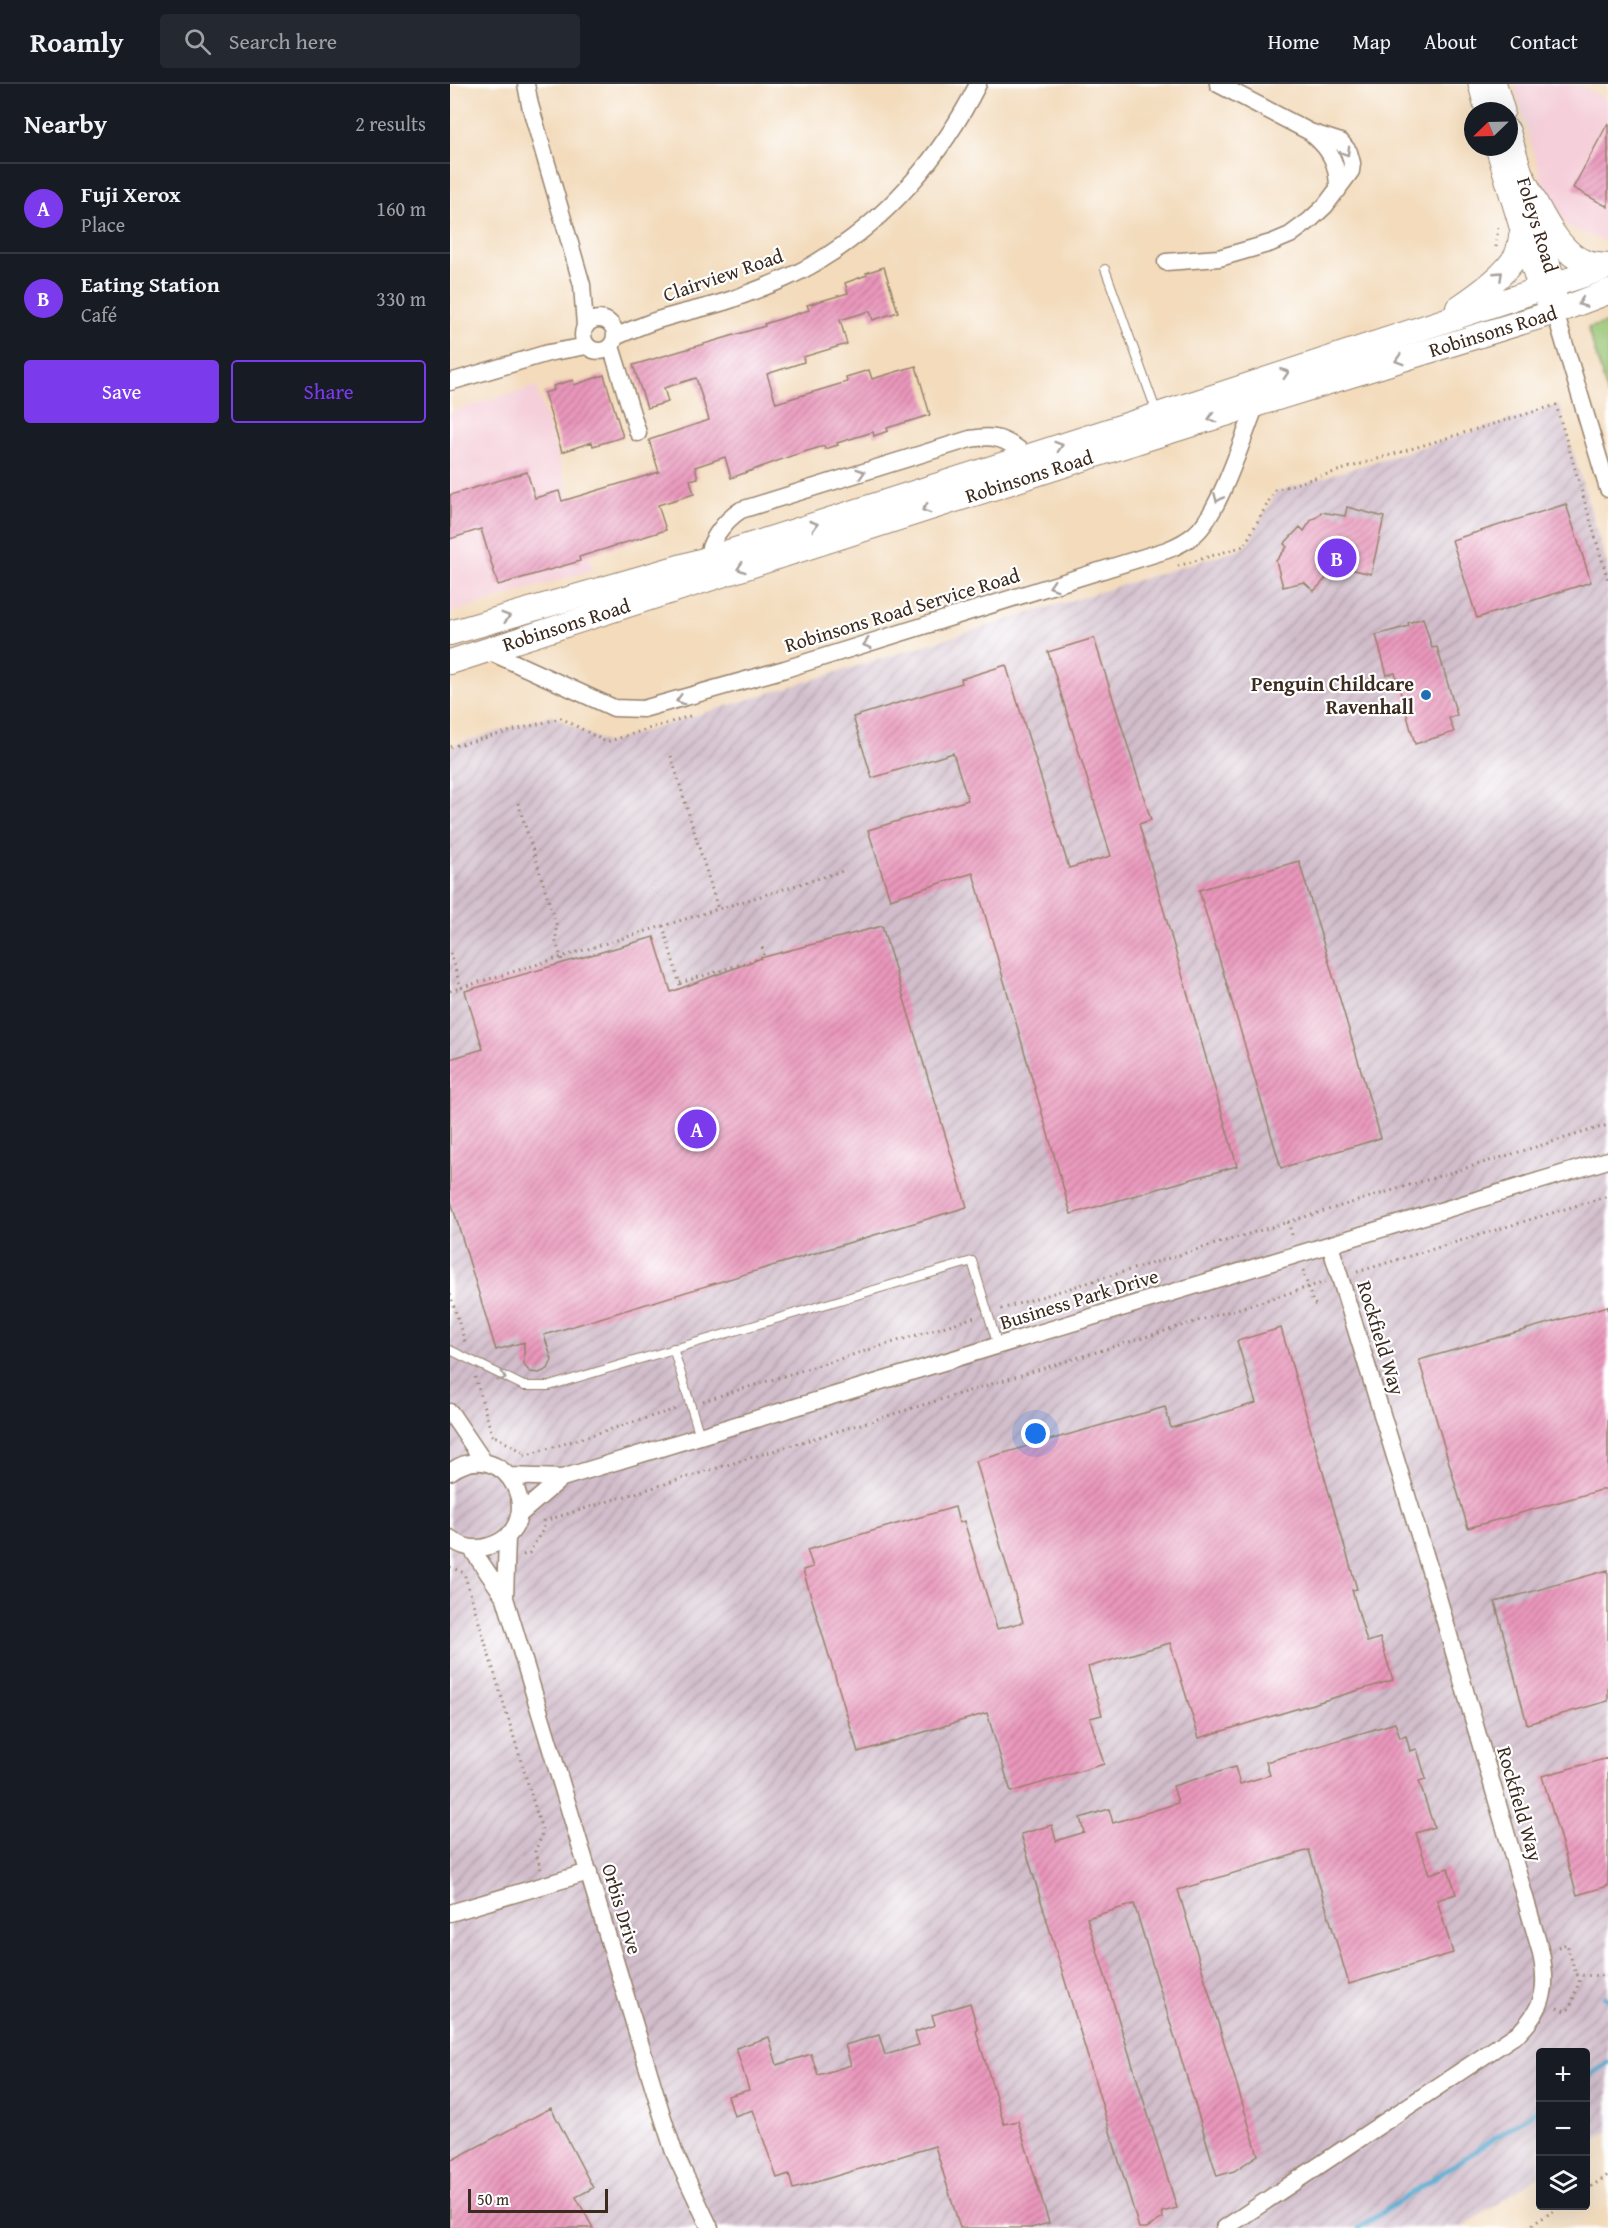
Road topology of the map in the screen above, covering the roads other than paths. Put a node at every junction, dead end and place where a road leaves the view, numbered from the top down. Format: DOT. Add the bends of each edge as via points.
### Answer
graph roads {
  1 [pos="526,84"];
  2 [pos="978,84"];
  3 [pos="1218,84"];
  4 [pos="1479,84"];
  5 [pos="1496,84"];
  6 [pos="1484,102"];
  7 [pos="1501,102"];
  8 [pos="1498,156"];
  9 [pos="1516,156"];
  10 [pos="1522,176"];
  11 [pos="1521,237"];
  12 [pos="1166,262"];
  13 [pos="1608,267"];
  14 [pos="1105,269"];
  15 [pos="1547,288"];
  16 [pos="1608,292"];
  17 [pos="1555,312"];
  18 [pos="1436,322"];
  19 [pos="599,336"];
  20 [pos="450,382"];
  21 [pos="1256,405"];
  22 [pos="1161,424"];
  23 [pos="638,434"];
  24 [pos="1032,465"];
  25 [pos="1608,489"];
  26 [pos="709,568"];
  27 [pos="450,633"];
  28 [pos="486,650"];
  29 [pos="450,662"];
  30 [pos="1608,1160"];
  31 [pos="1330,1245"];
  32 [pos="998,1346"];
  33 [pos="672,1348"];
  34 [pos="450,1350"];
  35 [pos="450,1412"];
  36 [pos="700,1436"];
  37 [pos="484,1462"];
  38 [pos="450,1472"];
  39 [pos="509,1476"];
  40 [pos="562,1478"];
  41 [pos="520,1514"];
  42 [pos="507,1537"];
  43 [pos="450,1538"];
  44 [pos="471,1548"];
  45 [pos="505,1598"];
  46 [pos="589,1872"];
  47 [pos="450,1914"];
  48 [pos="710,2228"];
  49 [pos="1226,2228"];
  1 -- 19 [label="street"];
  2 -- 19 [label="street, Clairview Road" via="938,151 900,196 855,236 816,262 731,299"];
  3 -- 12 [label="street" via="1310,132 1331,154 1338,190 1290,235 1219,258"];
  4 -- 6 [label="street"];
  5 -- 7 [label="street"];
  8 -- 11 [label="street, Foleys Road"];
  9 -- 10 [label="street, Foleys Road"];
  10 -- 13 [label="main road" via="1544,219 1570,253 1582,262"];
  10 -- 15 [label="street, Foleys Road"];
  11 -- 15 [label="street, Foleys Road"];
  18 -- 11 [label="main road, one-way" via="1480,292 1508,266"];
  13 -- 15 [label="main road, Robinsons Road"];
  14 -- 22 [label="lane"];
  15 -- 17 [label="street"];
  15 -- 18 [label="main road, Robinsons Road"];
  16 -- 17 [label="main road, Robinsons Road, one-way"];
  17 -- 21 [label="main road, Robinsons Road, one-way"];
  17 -- 25 [label="street"];
  22 -- 18 [label="main road, Robinsons Road, one-way"];
  19 -- 20 [label="street, Clairview Road"];
  19 -- 23 [label="street" via="624,388"];
  21 -- 22 [label="main road, Robinsons Road, one-way"];
  21 -- 28 [label="street, Robinsons Road Service Road, one-way" via="1207,521 1196,534 1167,550 785,669 630,711 614,708"];
  22 -- 24 [label="main road, Robinsons Road"];
  24 -- 26 [label="main road, Robinsons Road"];
  26 -- 24 [label="street, one-way" via="709,550 725,524 741,510 970,440 995,438"];
  27 -- 26 [label="main road, Robinsons Road, one-way"];
  26 -- 28 [label="main road, Robinsons Road"];
  28 -- 29 [label="main road, Robinsons Road"];
  30 -- 31 [label="street, Business Park Drive"];
  31 -- 32 [label="street, Business Park Drive"];
  31 -- 49 [label="street, Rockfield Way" via="1439,1598 1540,1953 1544,1969 1542,2001 1520,2032"];
  32 -- 33 [label="lane" via="972,1261"];
  32 -- 36 [label="street, Business Park Drive"];
  34 -- 33 [label="lane, one-way" via="524,1386 549,1386"];
  33 -- 36 [label="lane"];
  35 -- 37 [label="street"];
  36 -- 40 [label="street, Business Park Drive"];
  37 -- 38 [label="street" via="471,1462"];
  37 -- 39 [label="street"];
  39 -- 40 [label="street, Business Park Drive"];
  39 -- 41 [label="street" via="517,1487"];
  40 -- 41 [label="street, Business Park Drive"];
  41 -- 42 [label="street, Business Park Drive"];
  42 -- 44 [label="street" via="490,1546"];
  42 -- 45 [label="street, Orbis Drive"];
  43 -- 44 [label="street"];
  44 -- 45 [label="street, Orbis Drive"];
  45 -- 46 [label="street, Orbis Drive"];
  46 -- 47 [label="street"];
  46 -- 48 [label="street, Orbis Drive" via="674,2152"];
}
